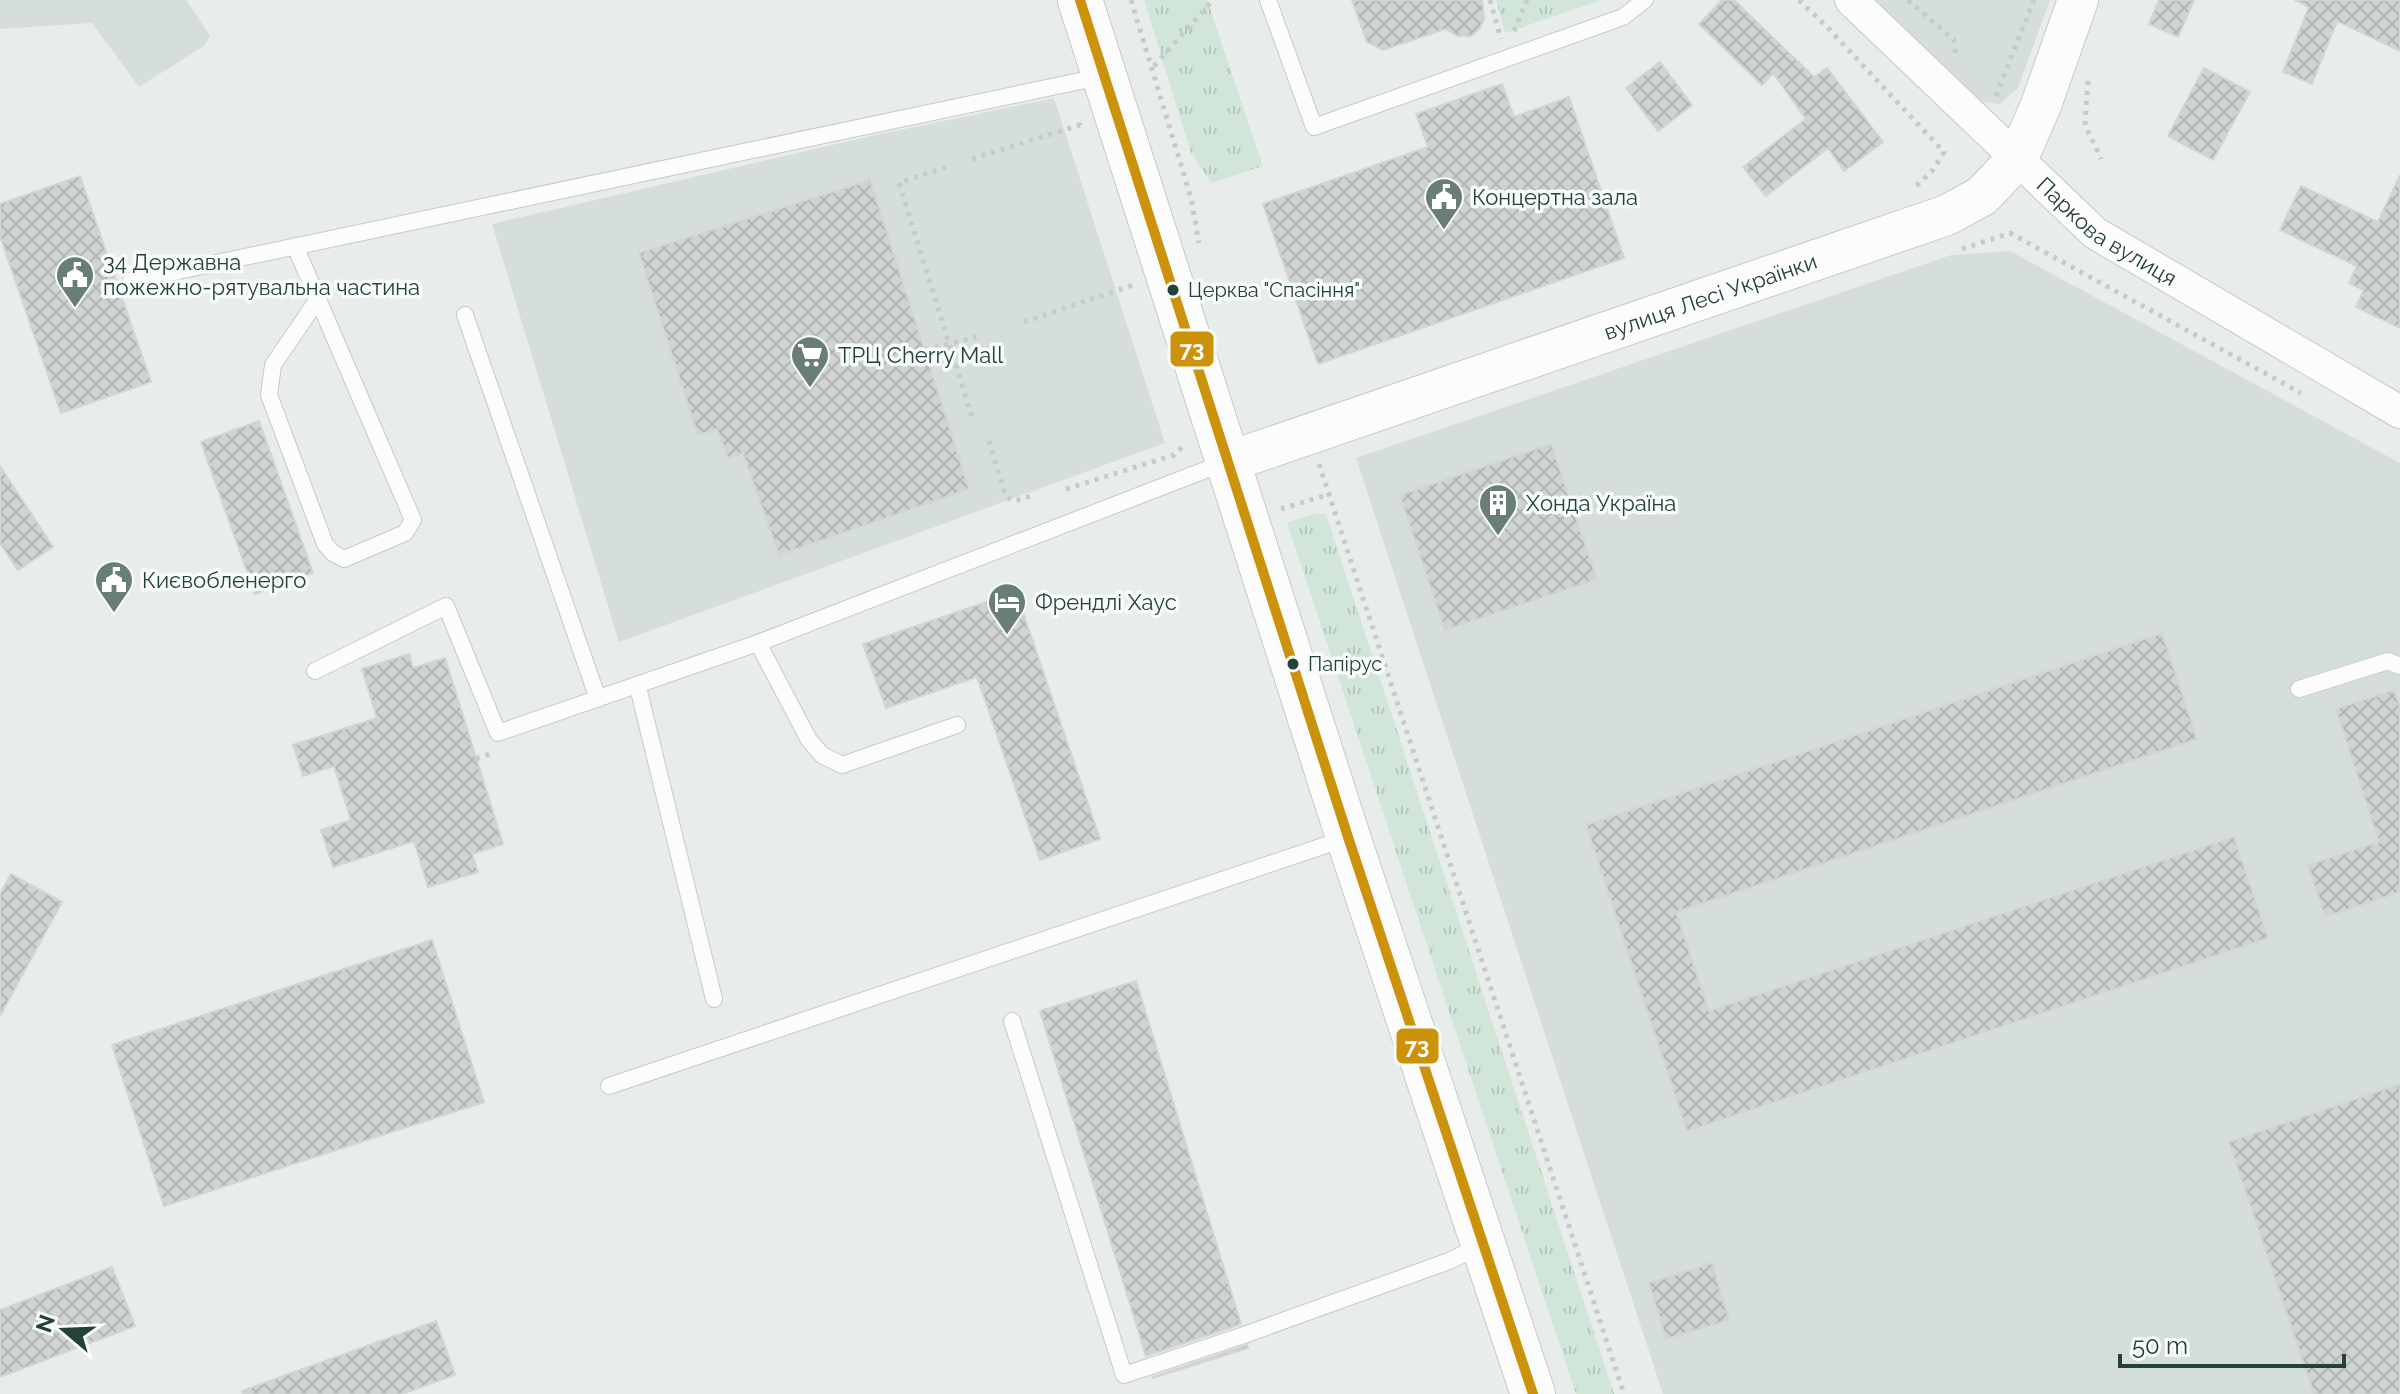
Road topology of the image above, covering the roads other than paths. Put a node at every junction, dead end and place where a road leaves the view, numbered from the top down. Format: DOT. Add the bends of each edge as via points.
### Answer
graph roads {
  1 [pos="1080,0"];
  2 [pos="1268,0"];
  3 [pos="1645,0"];
  4 [pos="1851,0"];
  5 [pos="2078,0"];
  6 [pos="1104,76"];
  7 [pos="2018,158"];
  8 [pos="295,246"];
  9 [pos="131,281"];
  10 [pos="318,299"];
  11 [pos="465,315"];
  12 [pos="2400,412"];
  13 [pos="1228,462"];
  14 [pos="758,643"];
  15 [pos="2400,666"];
  16 [pos="315,671"];
  17 [pos="638,687"];
  18 [pos="2299,689"];
  19 [pos="598,699"];
  20 [pos="957,725"];
  21 [pos="1348,837"];
  22 [pos="714,999"];
  23 [pos="1012,1021"];
  24 [pos="609,1086"];
  25 [pos="1483,1245"];
  26 [pos="1533,1394"];
  1 -- 6 [label="main road"];
  2 -- 3 [label="lane" via="1314,127 1623,17"];
  4 -- 7 [label="street, Паркова вулиця"];
  5 -- 7 [label="street, вулиця Лесі Українки"];
  6 -- 8 [label="lane"];
  6 -- 13 [label="main road"];
  7 -- 12 [label="street, Паркова вулиця" via="2095,233"];
  7 -- 13 [label="street, вулиця Лесі Українки" via="1982,196 1947,215"];
  8 -- 9 [label="lane"];
  8 -- 10 [label="lane"];
  10 -- 10 [label="lane" via="413,520 405,533 344,559 325,544 269,395 273,365"];
  11 -- 19 [label="lane"];
  13 -- 14 [label="lane"];
  13 -- 21 [label="main road"];
  14 -- 17 [label="lane"];
  14 -- 20 [label="lane" via="809,740 822,755 842,765"];
  15 -- 18 [label="lane" via="2388,661"];
  16 -- 19 [label="lane" via="446,606 498,733"];
  17 -- 19 [label="lane"];
  17 -- 22 [label="lane"];
  21 -- 24 [label="lane"];
  21 -- 25 [label="main road"];
  23 -- 25 [label="lane" via="1124,1375"];
  25 -- 26 [label="main road"];
}
